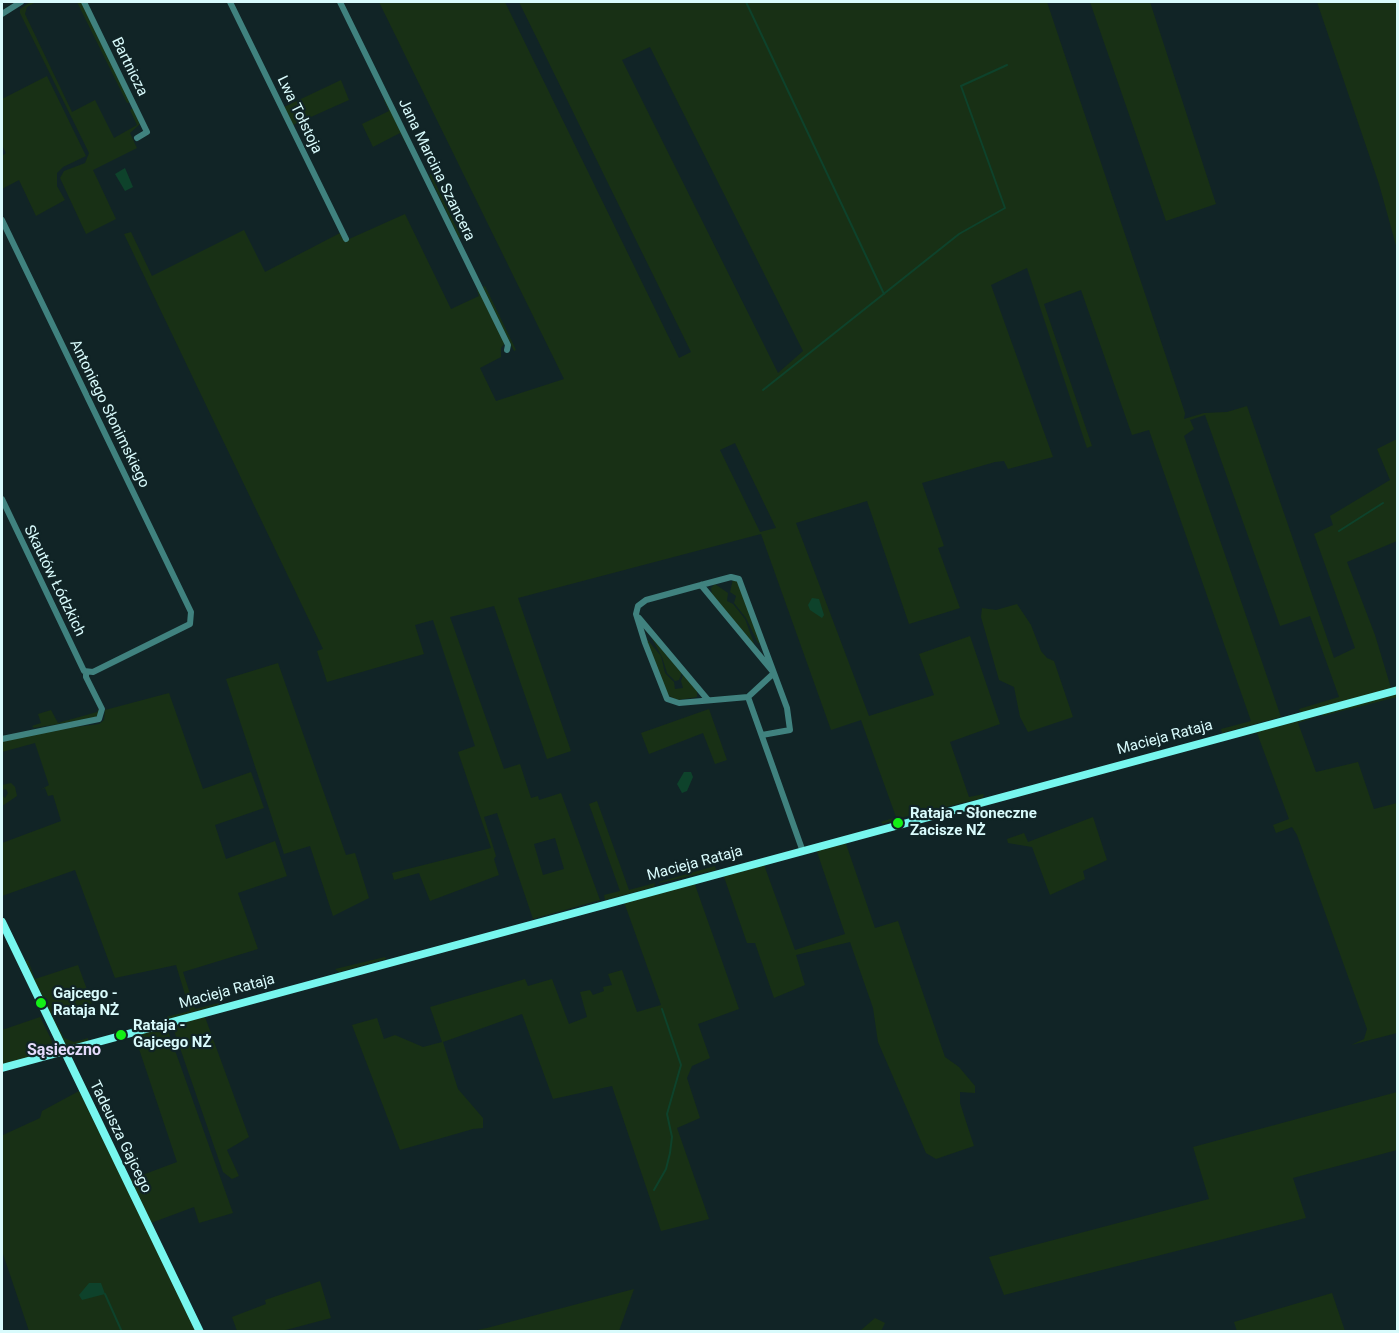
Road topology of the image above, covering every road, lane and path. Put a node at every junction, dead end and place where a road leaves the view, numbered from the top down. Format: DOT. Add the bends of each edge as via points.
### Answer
graph roads {
  1 [pos="21,2"];
  2 [pos="84,2"];
  3 [pos="230,2"];
  4 [pos="340,2"];
  5 [pos="2,14"];
  6 [pos="137,138"];
  7 [pos="2,220"];
  8 [pos="346,239"];
  9 [pos="507,350"];
  10 [pos="2,499"];
  11 [pos="701,585"];
  12 [pos="636,614"];
  13 [pos="86,672"];
  14 [pos="774,673"];
  15 [pos="1398,690"];
  16 [pos="748,696"];
  17 [pos="708,700"];
  18 [pos="762,735"];
  19 [pos="2,739"];
  20 [pos="802,849"];
  21 [pos="2,922"];
  22 [pos="64,1051"];
  23 [pos="2,1068"];
  24 [pos="200,1332"];
  1 -- 5 [label="street"];
  2 -- 6 [label="street, Bartnicza" via="147,132"];
  3 -- 8 [label="street, Lwa Tołstoja"];
  4 -- 9 [label="street, Jana Marcina Szancera" via="508,345"];
  7 -- 13 [label="street, Antoniego Słonimskiego" via="191,612 192,620 186,627"];
  10 -- 13 [label="street, Skautów Łódzkich"];
  11 -- 12 [label="street" via="644,601"];
  11 -- 14 [label="street"];
  11 -- 14 [label="street" via="731,577 741,581"];
  12 -- 17 [label="street"];
  12 -- 17 [label="street" via="666,697 677,703"];
  13 -- 19 [label="street, Skautów Łódzkich" via="101,706 101,717"];
  14 -- 16 [label="street"];
  14 -- 18 [label="street" via="787,708 790,730"];
  15 -- 20 [label="street, Macieja Rataja"];
  16 -- 17 [label="street"];
  16 -- 18 [label="street"];
  18 -- 20 [label="street"];
  20 -- 22 [label="street, Macieja Rataja"];
  21 -- 22 [label="street, Tadeusza Gajcego"];
  22 -- 23 [label="street, Macieja Rataja"];
  22 -- 24 [label="street, Tadeusza Gajcego"];
}
